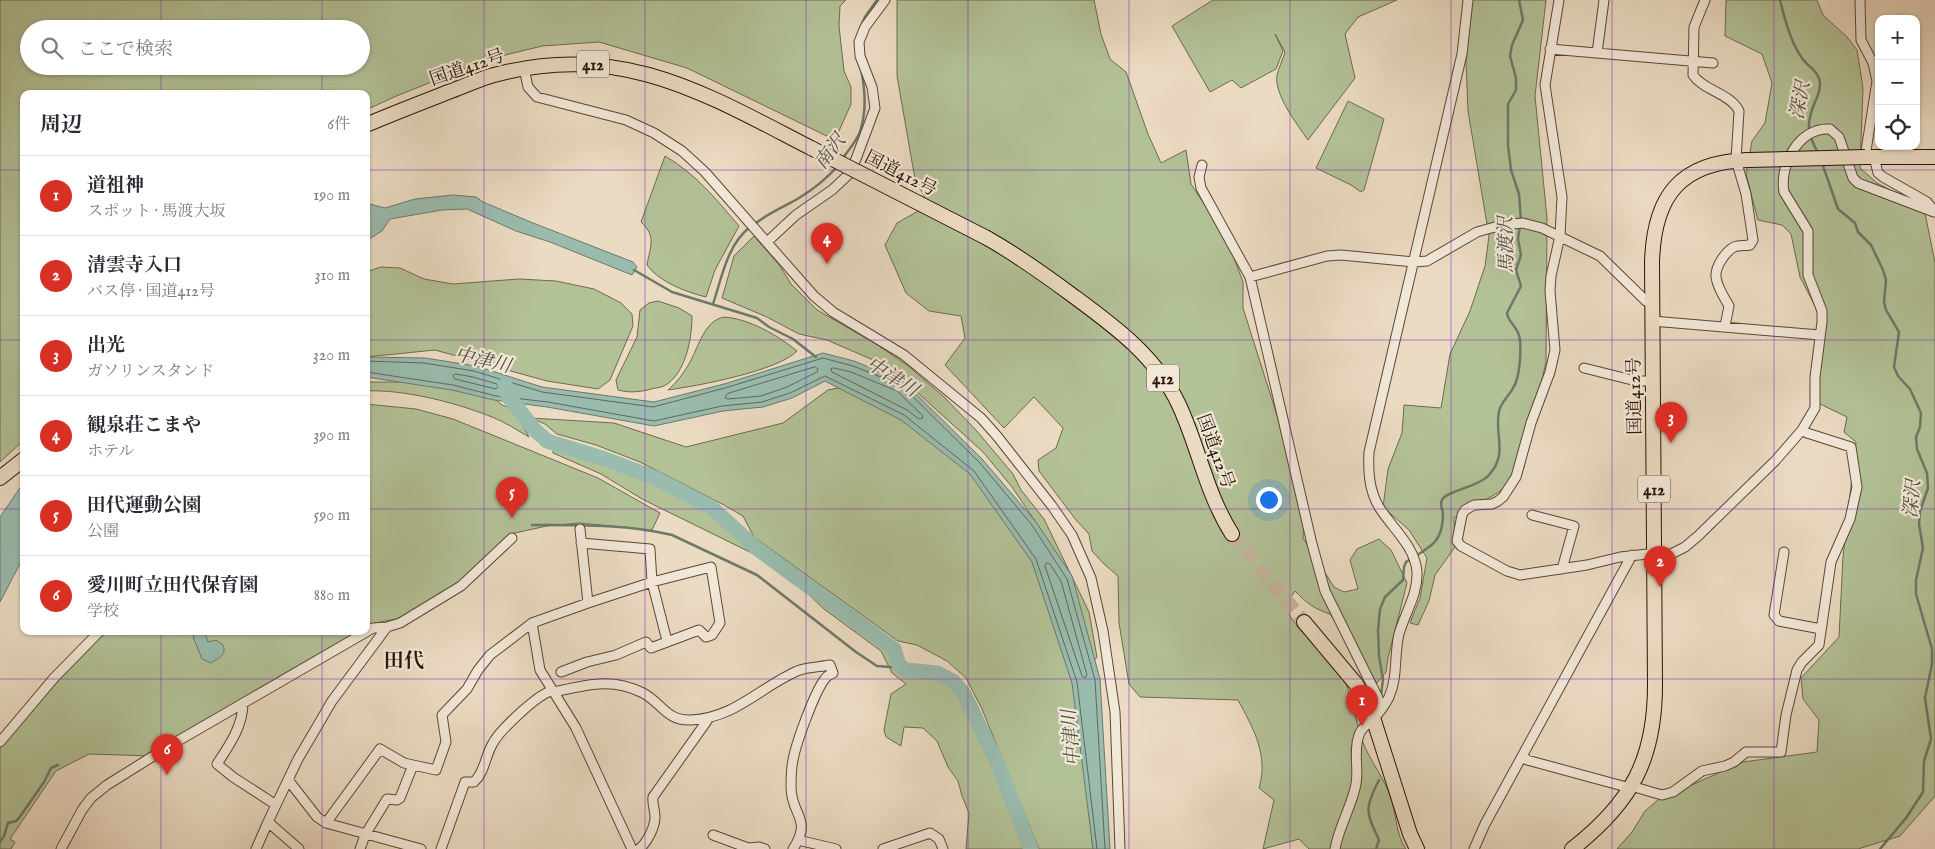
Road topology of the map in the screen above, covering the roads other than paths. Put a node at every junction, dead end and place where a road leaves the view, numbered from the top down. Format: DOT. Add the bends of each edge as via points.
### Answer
graph roads {
  1 [pos="885,0"];
  2 [pos="1468,0"];
  3 [pos="1559,0"];
  4 [pos="1604,0"];
  5 [pos="1705,0"];
  6 [pos="1860,0"];
  7 [pos="1550,49"];
  8 [pos="1597,53"];
  9 [pos="1694,61"];
  10 [pos="1713,63"];
  11 [pos="524,68"];
  12 [pos="1875,72"];
  13 [pos="1875,105"];
  14 [pos="370,123"];
  15 [pos="1869,157"];
  16 [pos="1935,157"];
  17 [pos="1742,160"];
  18 [pos="1202,166"];
  19 [pos="1935,212"];
  20 [pos="1560,236"];
  21 [pos="764,239"];
  22 [pos="1414,262"];
  23 [pos="1250,276"];
  24 [pos="1652,302"];
  25 [pos="1652,321"];
  26 [pos="1725,326"];
  27 [pos="1820,335"];
  28 [pos="1584,368"];
  29 [pos="1652,381"];
  30 [pos="1802,430"];
  31 [pos="20,462"];
  32 [pos="0,478"];
  33 [pos="1532,515"];
  34 [pos="580,529"];
  35 [pos="1232,534"];
  36 [pos="512,538"];
  37 [pos="581,543"];
  38 [pos="1784,552"];
  39 [pos="1632,555"];
  40 [pos="1654,556"];
  41 [pos="1562,569"];
  42 [pos="652,582"];
  43 [pos="588,603"];
  44 [pos="1304,622"];
  45 [pos="532,623"];
  46 [pos="387,627"];
  47 [pos="370,630"];
  48 [pos="1821,630"];
  49 [pos="96,635"];
  50 [pos="361,635"];
  51 [pos="667,641"];
  52 [pos="562,672"];
  53 [pos="553,692"];
  54 [pos="243,704"];
  55 [pos="1377,714"];
  56 [pos="709,718"];
  57 [pos="0,742"];
  58 [pos="1523,756"];
  59 [pos="413,766"];
  60 [pos="289,781"];
  61 [pos="1631,787"];
  62 [pos="276,805"];
  63 [pos="268,822"];
  64 [pos="326,823"];
  65 [pos="365,835"];
  66 [pos="713,836"];
  67 [pos="798,840"];
  68 [pos="61,849"];
  69 [pos="256,849"];
  70 [pos="299,849"];
  71 [pos="360,849"];
  72 [pos="421,849"];
  73 [pos="441,849"];
  74 [pos="632,849"];
  75 [pos="639,849"];
  76 [pos="765,849"];
  77 [pos="793,849"];
  78 [pos="836,849"];
  79 [pos="883,849"];
  80 [pos="943,849"];
  81 [pos="1120,849"];
  82 [pos="1335,849"];
  83 [pos="1417,849"];
  84 [pos="1474,849"];
  85 [pos="1572,849"];
  1 -- 21 [label="street" via="864,27 859,42 875,108 856,159 848,174 832,190"];
  2 -- 22 [label="street" via="1462,54"];
  3 -- 7 [label="street"];
  4 -- 8 [label="street"];
  5 -- 9 [label="street" via="1694,27"];
  6 -- 12 [label="street" via="1862,40"];
  7 -- 8 [label="street"];
  7 -- 20 [label="street" via="1545,85 1562,197"];
  8 -- 9 [label="street"];
  9 -- 10 [label="street"];
  9 -- 17 [label="street" via="1693,75 1697,80 1739,111"];
  11 -- 14 [label="highway, 国道412号 / 412" via="492,75"];
  11 -- 21 [label="street" via="528,87 537,97 626,120 676,147 699,166"];
  11 -- 35 [label="highway, 国道412号 / 412, bridge" via="581,63 611,66 677,83 987,238 1033,267 1118,330 1161,375 1179,405 1213,499"];
  13 -- 15 [label="street"];
  15 -- 16 [label="highway, 国道412号 / 412"];
  15 -- 17 [label="highway, 国道412号 / 412, bridge"];
  15 -- 19 [label="street" via="1878,173 1927,202"];
  17 -- 24 [label="highway, 国道412号 / 412" via="1723,162 1698,171 1682,180 1665,200 1652,243"];
  17 -- 26 [label="street" via="1753,240 1750,245 1735,247 1728,253 1715,273 1729,306"];
  18 -- 23 [label="street" via="1201,188"];
  19 -- 27 [label="street" via="1858,183 1853,178 1839,137 1830,129 1813,133 1795,147 1784,171 1783,185 1808,231 1808,274 1822,311"];
  20 -- 22 [label="street" via="1523,223 1504,225 1477,232 1426,261"];
  20 -- 24 [label="street" via="1600,256 1646,301"];
  20 -- 41 [label="street" via="1550,291 1555,350 1516,478 1498,501 1465,510 1457,541 1513,574 1526,576"];
  21 -- 81 [label="street" via="827,307 904,355 981,418 1072,535 1091,578 1103,631 1115,712"];
  22 -- 23 [label="street" via="1327,256"];
  22 -- 55 [label="street" via="1369,452 1368,474 1372,491 1408,545 1416,564 1417,581 1399,634 1394,684"];
  23 -- 55 [label="street" via="1325,591 1378,698"];
  24 -- 25 [label="highway, 国道412号 / 412"];
  25 -- 26 [label="street"];
  25 -- 29 [label="highway, 国道412号 / 412"];
  26 -- 27 [label="street"];
  27 -- 30 [label="street" via="1815,408"];
  28 -- 29 [label="street" via="1636,381"];
  29 -- 40 [label="highway, 国道412号 / 412"];
  30 -- 40 [label="street" via="1698,536 1671,554"];
  30 -- 48 [label="street" via="1851,446 1857,487 1850,519 1831,562"];
  31 -- 32 [label="highway"];
  33 -- 41 [label="street" via="1578,527"];
  34 -- 37 [label="street"];
  36 -- 46 [label="street" via="461,586 400,623"];
  37 -- 42 [label="street" via="650,549"];
  37 -- 43 [label="street"];
  38 -- 48 [label="street" via="1774,615 1779,622"];
  39 -- 40 [label="street"];
  39 -- 41 [label="street"];
  39 -- 58 [label="street"];
  40 -- 61 [label="highway, 国道412号 / 412" via="1654,716 1647,752"];
  42 -- 43 [label="street"];
  42 -- 51 [label="street"];
  42 -- 51 [label="street" via="711,567 720,623 712,635 706,637 699,630"];
  43 -- 45 [label="street"];
  44 -- 55 [label="highway"];
  45 -- 53 [label="street" via="538,665"];
  45 -- 59 [label="street" via="490,655 467,689 442,715 446,742 436,770"];
  46 -- 47 [label="street"];
  46 -- 60 [label="street" via="332,701"];
  48 -- 61 [label="street" via="1819,645 1797,670 1781,752 1746,752 1734,762 1702,771 1673,792 1662,795"];
  49 -- 57 [label="street" via="54,678"];
  50 -- 54 [label="street"];
  51 -- 52 [label="street" via="651,648 646,642"];
  53 -- 56 [label="street" via="610,683 643,693 673,718"];
  53 -- 73 [label="street" via="519,714 493,743 480,777 474,782 466,782"];
  53 -- 74 [label="street" via="576,728"];
  54 -- 62 [label="street" via="239,724 218,764"];
  54 -- 68 [label="street" via="107,785 82,810"];
  55 -- 82 [label="street" via="1359,735 1355,790"];
  55 -- 83 [label="highway"];
  56 -- 67 [label="street" via="729,712 798,671 830,665 832,673 822,682 793,759 792,798 802,828"];
  56 -- 75 [label="street" via="653,797 654,824"];
  58 -- 61 [label="street" via="1527,760"];
  58 -- 84 [label="street"];
  59 -- 64 [label="street" via="380,749"];
  59 -- 65 [label="street" via="400,798 386,799"];
  60 -- 62 [label="street"];
  60 -- 64 [label="street" via="317,817"];
  61 -- 85 [label="highway, 国道412号 / 412" via="1610,814"];
  62 -- 63 [label="street"];
  63 -- 69 [label="street"];
  63 -- 70 [label="street"];
  64 -- 65 [label="street"];
  65 -- 71 [label="street"];
  65 -- 72 [label="street"];
  66 -- 76 [label="street" via="748,848 759,846"];
  67 -- 77 [label="street"];
  67 -- 78 [label="street"];
  79 -- 80 [label="street" via="930,833 939,839"];
}
